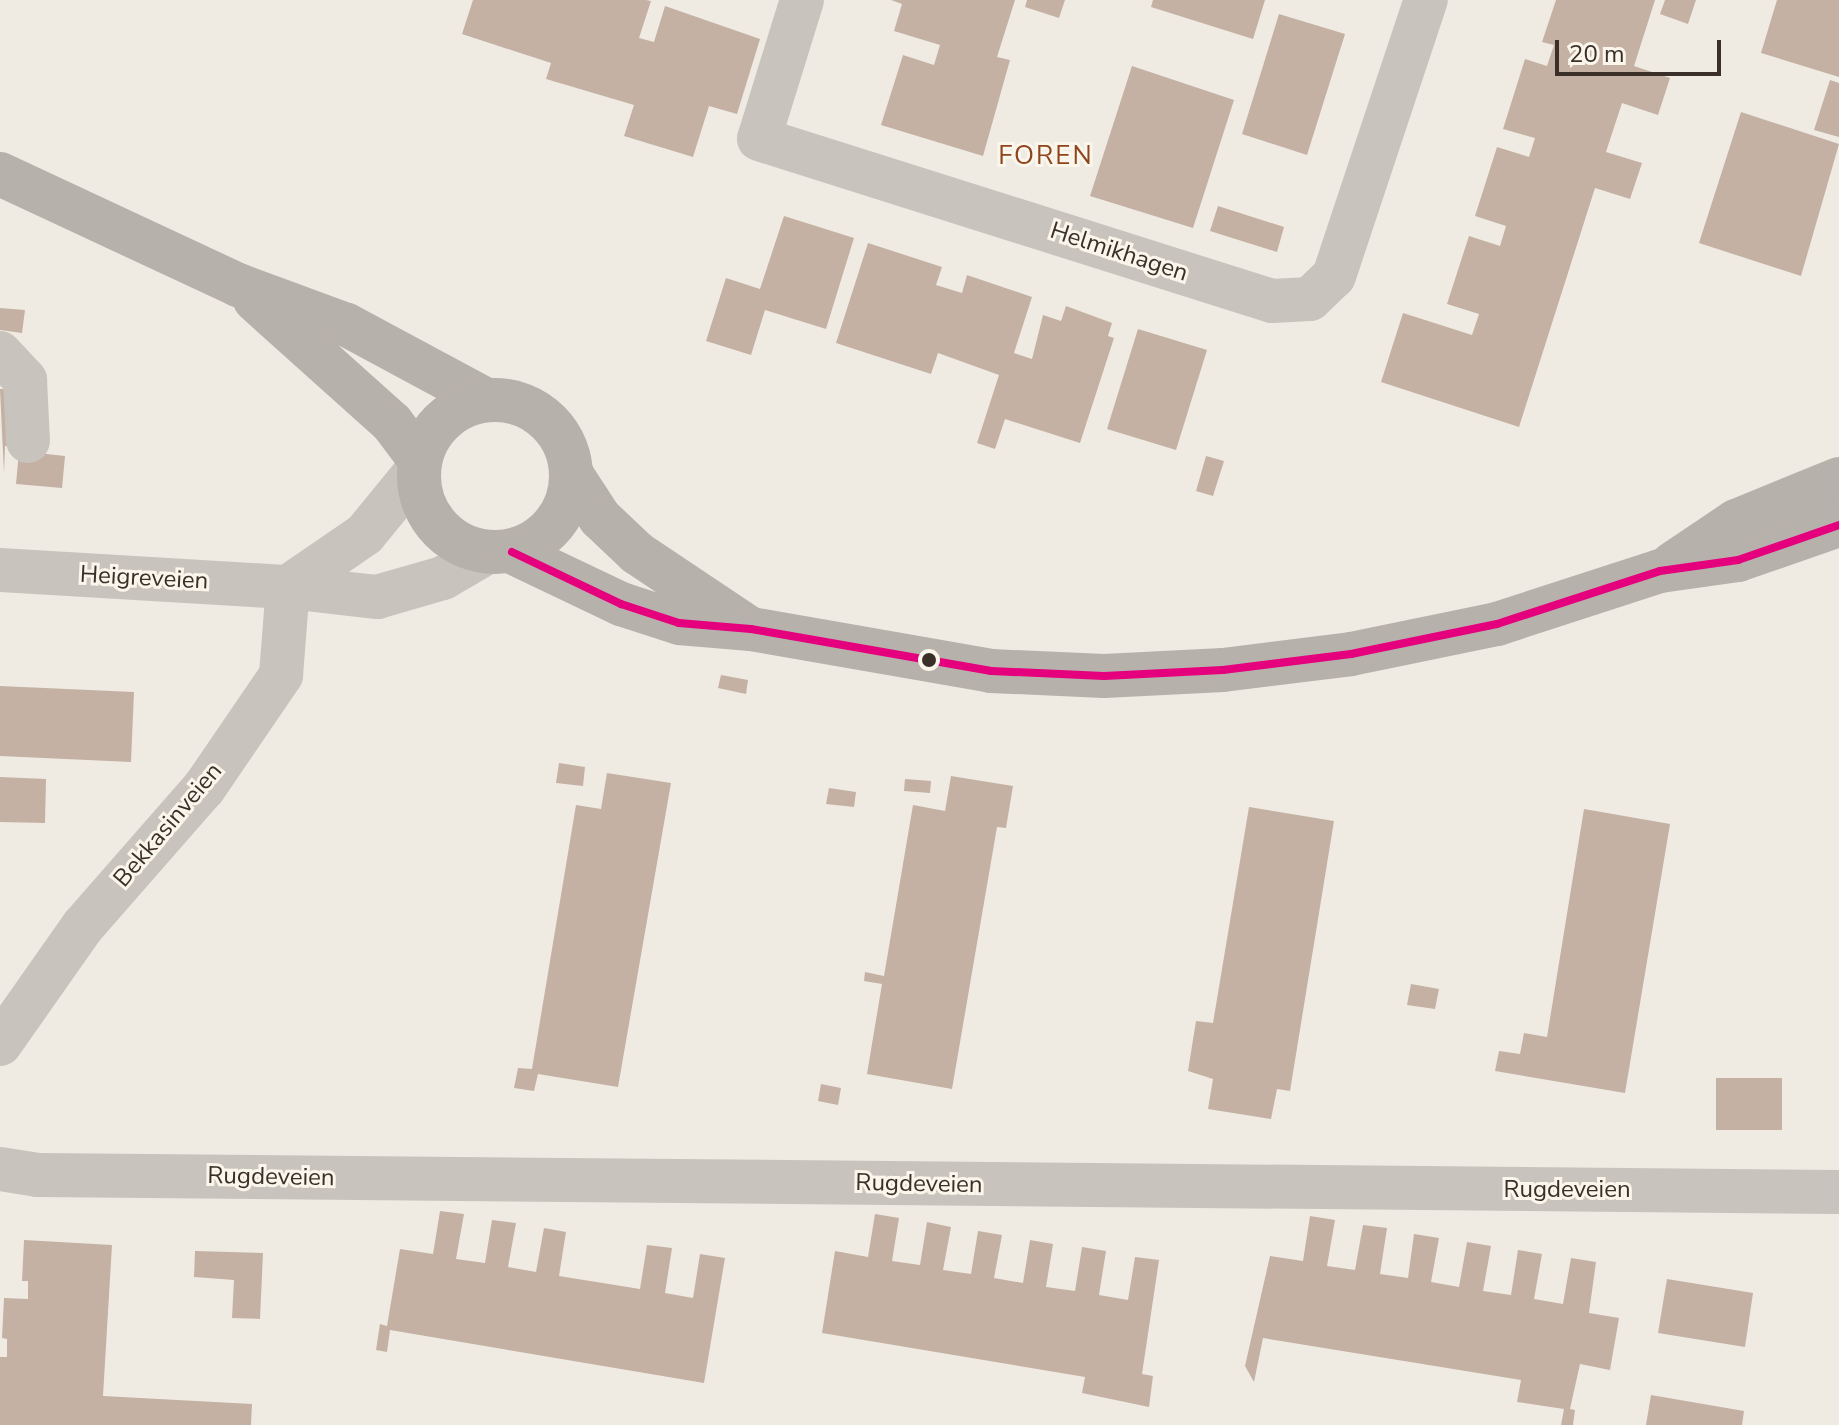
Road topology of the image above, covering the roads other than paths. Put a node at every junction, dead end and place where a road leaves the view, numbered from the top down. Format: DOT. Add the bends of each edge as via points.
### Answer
graph roads {
  1 [pos="802,0"];
  2 [pos="1426,0"];
  3 [pos="0,174"];
  4 [pos="238,285"];
  5 [pos="0,353"];
  6 [pos="486,400"];
  7 [pos="28,441"];
  8 [pos="419,464"];
  9 [pos="572,475"];
  10 [pos="1839,479"];
  11 [pos="1839,525"];
  12 [pos="499,552"];
  13 [pos="0,570"];
  14 [pos="1660,571"];
  15 [pos="288,587"];
  16 [pos="751,629"];
  17 [pos="0,1044"];
  18 [pos="0,1169"];
  19 [pos="1839,1192"];
  1 -- 2 [label="street, Helmikhagen" via="759,139 1272,301 1310,299 1334,276"];
  3 -- 4 [label="main road"];
  4 -- 6 [label="main road" via="347,325"];
  4 -- 8 [label="main road" via="392,423"];
  5 -- 7 [label="street" via="25,380"];
  6 -- 8 [label="main road" via="443,419"];
  6 -- 9 [label="main road" via="528,407 546,418 559,435"];
  8 -- 12 [label="main road" via="425,507 435,523 449,538"];
  8 -- 15 [label="street" via="365,534"];
  9 -- 12 [label="main road" via="562,515 540,537"];
  9 -- 16 [label="main road" via="600,518 637,553"];
  10 -- 14 [label="main road" via="1736,521"];
  11 -- 14 [label="main road" via="1738,560"];
  12 -- 15 [label="street, Heigreveien" via="443,578 377,597"];
  12 -- 16 [label="main road" via="679,623"];
  13 -- 15 [label="street, Heigreveien"];
  14 -- 16 [label="main road" via="1497,624 1351,654 1223,670 1104,676 991,671"];
  15 -- 17 [label="street, Bekkasinveien" via="281,675 204,788 83,926"];
  18 -- 19 [label="street, Rugdeveien" via="37,1175"];
}
